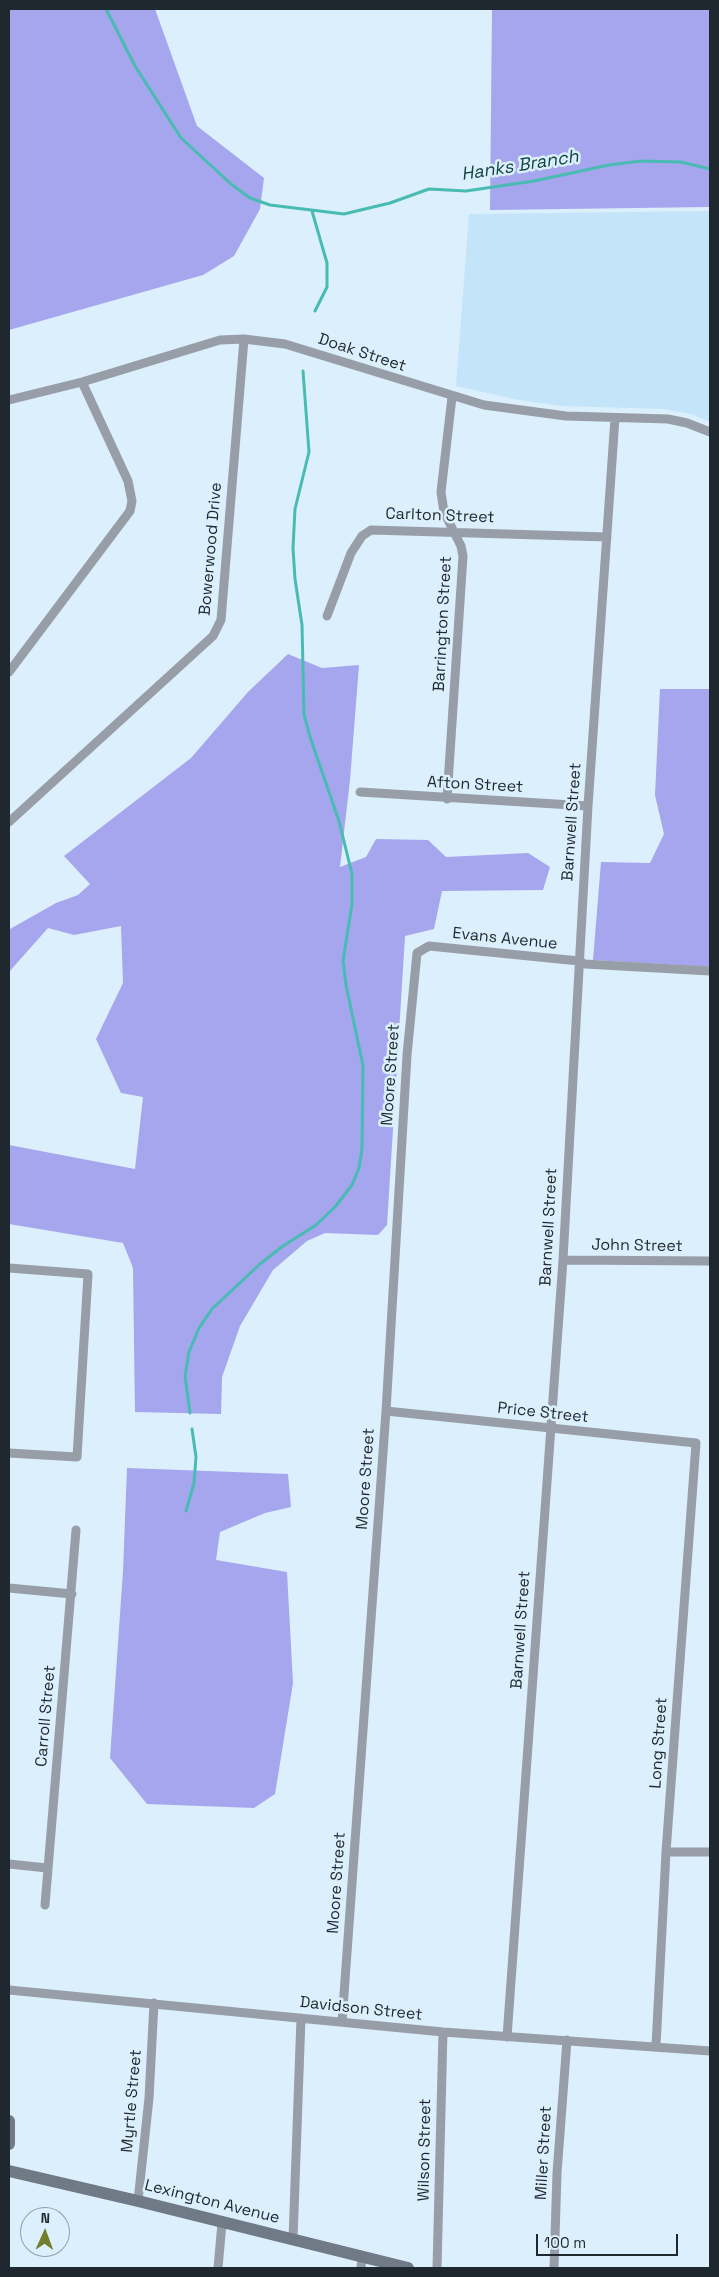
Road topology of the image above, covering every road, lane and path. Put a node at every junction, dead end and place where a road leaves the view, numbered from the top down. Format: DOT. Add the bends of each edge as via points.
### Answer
graph roads {
  1 [pos="244,338"];
  2 [pos="82,382"];
  3 [pos="452,397"];
  4 [pos="9,400"];
  5 [pos="615,418"];
  6 [pos="710,432"];
  7 [pos="454,531"];
  8 [pos="607,537"];
  9 [pos="327,616"];
  10 [pos="9,672"];
  11 [pos="360,792"];
  12 [pos="447,799"];
  13 [pos="588,806"];
  14 [pos="9,822"];
  15 [pos="429,946"];
  16 [pos="579,961"];
  17 [pos="710,971"];
  18 [pos="563,1260"];
  19 [pos="710,1262"];
  20 [pos="9,1268"];
  21 [pos="386,1411"];
  22 [pos="549,1429"];
  23 [pos="696,1443"];
  24 [pos="9,1453"];
  25 [pos="76,1530"];
  26 [pos="9,1588"];
  27 [pos="72,1594"];
  28 [pos="666,1852"];
  29 [pos="710,1852"];
  30 [pos="9,1864"];
  31 [pos="47,1868"];
  32 [pos="45,1905"];
  33 [pos="9,1990"];
  34 [pos="154,2004"];
  35 [pos="302,2018"];
  36 [pos="342,2022"];
  37 [pos="443,2032"];
  38 [pos="507,2037"];
  39 [pos="567,2040"];
  40 [pos="656,2046"];
  41 [pos="710,2051"];
  42 [pos="9,2121"];
  43 [pos="9,2144"];
  44 [pos="9,2171"];
  45 [pos="138,2201"];
  46 [pos="222,2223"];
  47 [pos="293,2239"];
  48 [pos="361,2262"];
  49 [pos="218,2268"];
  50 [pos="408,2268"];
  51 [pos="437,2268"];
  52 [pos="554,2268"];
  1 -- 2 [label="street, Doak Street" via="197,346"];
  1 -- 3 [label="street, Doak Street" via="285,344"];
  1 -- 14 [label="street, Bowerwood Drive" via="221,620 212,636"];
  2 -- 4 [label="street, Doak Street"];
  2 -- 10 [label="street" via="128,481 132,501 130,511"];
  3 -- 5 [label="street, Doak Street" via="535,414"];
  3 -- 7 [label="street, Barrington Street" via="441,492 444,512"];
  5 -- 6 [label="street, Doak Street" via="668,419"];
  5 -- 8 [label="street, Barnwell Street"];
  7 -- 8 [label="street, Carlton Street"];
  7 -- 9 [label="street, Carlton Street" via="383,529 371,530 362,536 351,553"];
  7 -- 12 [label="street, Barrington Street" via="463,556"];
  8 -- 13 [label="street, Barnwell Street"];
  11 -- 12 [label="street, Afton Street"];
  12 -- 13 [label="street, Afton Street"];
  13 -- 16 [label="street, Barnwell Street"];
  15 -- 16 [label="street, Evans Avenue"];
  15 -- 21 [label="street, Moore Street" via="417,954 415,963"];
  16 -- 17 [label="street, Evans Avenue" via="585,964"];
  16 -- 18 [label="street, Barnwell Street"];
  18 -- 19 [label="street, John Street"];
  18 -- 22 [label="street, Barnwell Street"];
  20 -- 24 [label="street" via="88,1274 77,1458"];
  21 -- 22 [label="street, Price Street"];
  21 -- 36 [label="street, Moore Street"];
  22 -- 23 [label="street, Price Street"];
  22 -- 38 [label="street, Barnwell Street"];
  23 -- 28 [label="street, Long Street"];
  25 -- 27 [label="street, Carroll Street"];
  26 -- 27 [label="street"];
  27 -- 31 [label="street, Carroll Street"];
  28 -- 29 [label="street"];
  28 -- 40 [label="street, Long Street"];
  30 -- 31 [label="street"];
  31 -- 32 [label="street, Carroll Street"];
  33 -- 34 [label="street, Davidson Street"];
  34 -- 35 [label="street, Davidson Street"];
  34 -- 45 [label="street, Myrtle Street" via="149,2098"];
  35 -- 36 [label="street, Davidson Street"];
  35 -- 47 [label="street"];
  36 -- 37 [label="street, Davidson Street"];
  37 -- 38 [label="street, Davidson Street"];
  37 -- 51 [label="street, Wilson Street"];
  38 -- 39 [label="street, Davidson Street"];
  39 -- 40 [label="street, Davidson Street"];
  39 -- 52 [label="street, Miller Street"];
  40 -- 41 [label="street, Davidson Street"];
  42 -- 43 [label="main road"];
  44 -- 45 [label="main road, Lexington Avenue"];
  45 -- 46 [label="main road, Lexington Avenue"];
  46 -- 47 [label="main road, Lexington Avenue"];
  46 -- 49 [label="street"];
  47 -- 48 [label="main road, Lexington Avenue"];
  48 -- 50 [label="main road, Lexington Avenue"];
}
